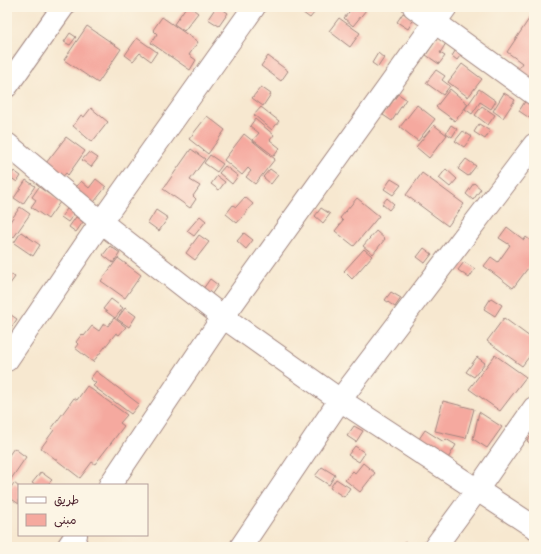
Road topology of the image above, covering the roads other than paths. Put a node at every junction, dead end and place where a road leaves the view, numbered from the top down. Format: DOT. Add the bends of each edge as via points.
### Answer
graph roads {
  1 [pos="64,7"];
  2 [pos="254,7"];
  3 [pos="414,7"];
  4 [pos="440,15"];
  5 [pos="7,86"];
  6 [pos="534,94"];
  7 [pos="7,144"];
  8 [pos="534,145"];
  9 [pos="101,222"];
  10 [pos="223,317"];
  11 [pos="7,360"];
  12 [pos="340,400"];
  13 [pos="534,408"];
  14 [pos="111,484"];
  15 [pos="477,490"];
  16 [pos="534,527"];
  17 [pos="75,536"];
  18 [pos="68,547"];
  19 [pos="240,547"];
  20 [pos="435,547"];
  1 -- 5 [label="street"];
  2 -- 9 [label="street"];
  3 -- 4 [label="street"];
  4 -- 6 [label="street"];
  4 -- 10 [label="street"];
  7 -- 9 [label="street"];
  8 -- 12 [label="street"];
  9 -- 10 [label="street"];
  9 -- 11 [label="street"];
  10 -- 12 [label="street"];
  10 -- 14 [label="street"];
  12 -- 15 [label="street"];
  12 -- 19 [label="street"];
  13 -- 15 [label="street"];
  15 -- 16 [label="street"];
  15 -- 20 [label="street"];
  17 -- 18 [label="street"];
}
